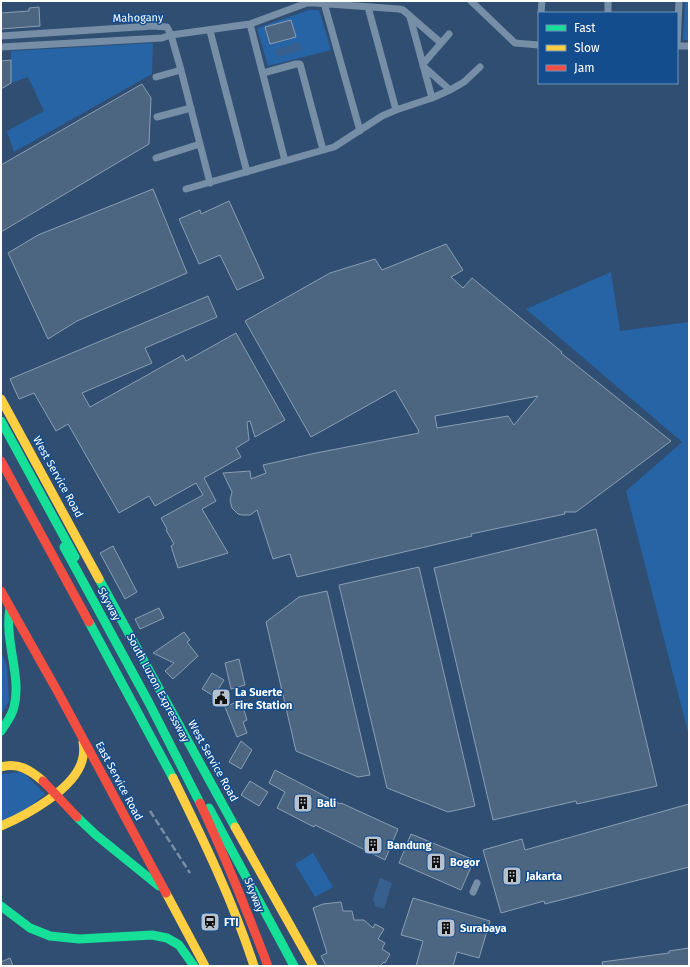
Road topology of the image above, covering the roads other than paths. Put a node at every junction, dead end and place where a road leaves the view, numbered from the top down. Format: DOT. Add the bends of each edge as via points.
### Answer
graph roads {
  1 [pos="472,1"];
  2 [pos="542,1"];
  3 [pos="608,1"];
  4 [pos="679,1"];
  5 [pos="324,3"];
  6 [pos="368,7"];
  7 [pos="541,12"];
  8 [pos="608,12"];
  9 [pos="410,16"];
  10 [pos="250,24"];
  11 [pos="678,24"];
  12 [pos="132,28"];
  13 [pos="210,31"];
  14 [pos="449,34"];
  15 [pos="171,35"];
  16 [pos="1,36"];
  17 [pos="133,40"];
  18 [pos="441,43"];
  19 [pos="538,45"];
  20 [pos="678,46"];
  21 [pos="689,46"];
  22 [pos="1,47"];
  23 [pos="423,65"];
  24 [pos="480,67"];
  25 [pos="181,70"];
  26 [pos="263,73"];
  27 [pos="156,77"];
  28 [pos="450,90"];
  29 [pos="432,98"];
  30 [pos="191,108"];
  31 [pos="396,110"];
  32 [pos="157,117"];
  33 [pos="360,130"];
  34 [pos="200,144"];
  35 [pos="323,150"];
  36 [pos="156,158"];
  37 [pos="285,161"];
  38 [pos="247,172"];
  39 [pos="210,183"];
  40 [pos="186,189"];
  41 [pos="1,399"];
  42 [pos="1,421"];
  43 [pos="1,432"];
  44 [pos="1,461"];
  45 [pos="1,466"];
  46 [pos="2,594"];
  47 [pos="10,608"];
  48 [pos="1,731"];
  49 [pos="82,738"];
  50 [pos="1,767"];
  51 [pos="1,826"];
  52 [pos="477,884"];
  53 [pos="164,890"];
  54 [pos="473,892"];
  55 [pos="1,906"];
  56 [pos="194,966"];
  57 [pos="205,966"];
  58 [pos="254,966"];
  59 [pos="271,966"];
  60 [pos="294,966"];
  61 [pos="313,966"];
  1 -- 19 [label="street" via="515,43"];
  2 -- 7 [label="street"];
  3 -- 8 [label="street"];
  4 -- 11 [label="street"];
  5 -- 6 [label="street"];
  5 -- 10 [label="street" via="307,4"];
  5 -- 33 [label="street"];
  6 -- 9 [label="street" via="399,9"];
  6 -- 31 [label="street"];
  9 -- 18 [label="street"];
  9 -- 23 [label="street"];
  10 -- 13 [label="street"];
  10 -- 26 [label="street"];
  12 -- 15 [label="street, Mahogany" via="167,27"];
  12 -- 16 [label="street, Mahogany"];
  12 -- 17 [label="street"];
  13 -- 15 [label="street"];
  13 -- 38 [label="street"];
  14 -- 18 [label="street"];
  15 -- 17 [label="street, Mahogany"];
  15 -- 25 [label="street"];
  17 -- 22 [label="street, Mahogany"];
  18 -- 23 [label="street"];
  20 -- 21 [label="street"];
  23 -- 28 [label="street"];
  23 -- 29 [label="street"];
  24 -- 28 [label="street" via="464,82"];
  25 -- 27 [label="street"];
  25 -- 30 [label="street"];
  26 -- 35 [label="street" via="300,64"];
  26 -- 37 [label="street"];
  28 -- 29 [label="street"];
  29 -- 31 [label="street"];
  30 -- 32 [label="street"];
  30 -- 34 [label="street"];
  31 -- 33 [label="street"];
  33 -- 35 [label="street" via="334,147"];
  34 -- 36 [label="street"];
  34 -- 39 [label="street"];
  35 -- 37 [label="street"];
  37 -- 38 [label="street"];
  38 -- 39 [label="street"];
  39 -- 40 [label="street"];
  41 -- 61 [label="main road, West Service Road"];
  42 -- 60 [label="main road, South Luzon Expressway"];
  43 -- 59 [label="main road, Skyway, bridge" via="167,736 224,853"];
  44 -- 58 [label="main road, bridge" via="150,733 212,858 247,942"];
  45 -- 59 [label="main road" via="252,925"];
  46 -- 47 [label="main road, East Service Road"];
  47 -- 48 [label="main road" via="8,625 16,698 12,715"];
  47 -- 49 [label="main road, East Service Road"];
  49 -- 51 [label="main road" via="82,760 73,777 32,810"];
  49 -- 53 [label="main road, East Service Road"];
  50 -- 53 [label="main road, bridge" via="12,764 32,771 96,835"];
  52 -- 54 [label="street"];
  53 -- 57 [label="main road, East Service Road"];
  55 -- 56 [label="main road" via="33,930 52,937 147,934 171,939"];
}
